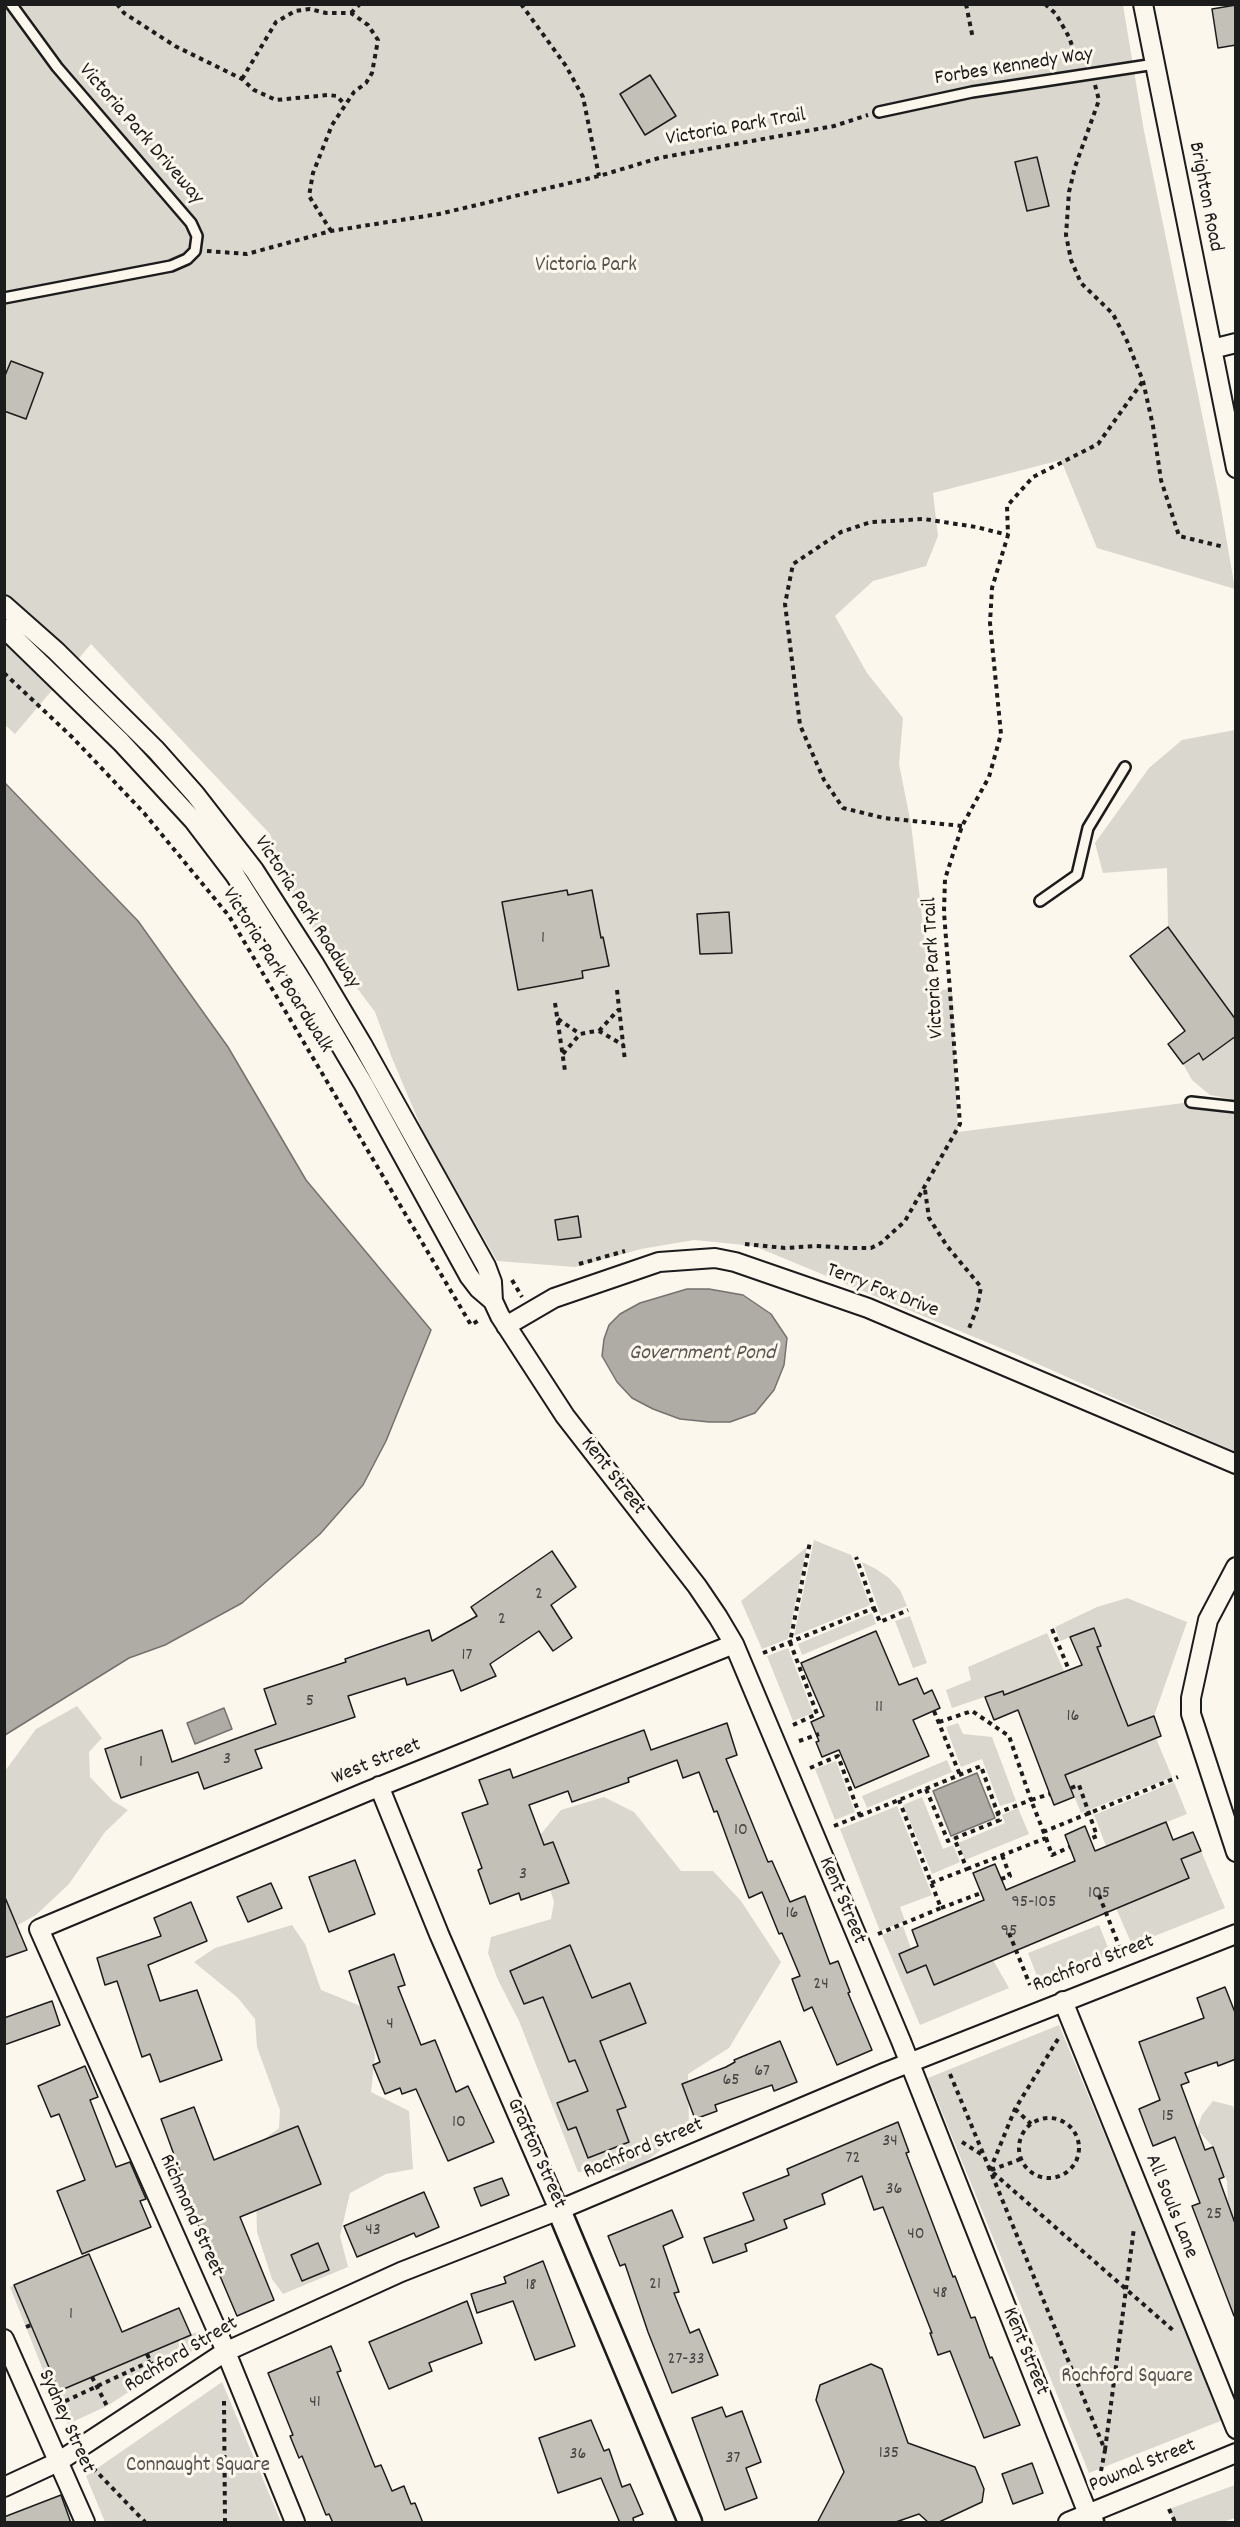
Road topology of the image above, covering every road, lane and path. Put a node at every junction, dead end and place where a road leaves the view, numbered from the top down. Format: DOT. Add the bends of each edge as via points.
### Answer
graph roads {
  1 [pos="11,4"];
  2 [pos="117,4"];
  3 [pos="295,4"];
  4 [pos="360,4"];
  5 [pos="521,4"];
  6 [pos="966,4"];
  7 [pos="1045,4"];
  8 [pos="1143,4"];
  9 [pos="295,11"];
  10 [pos="351,13"];
  11 [pos="973,39"];
  12 [pos="1155,64"];
  13 [pos="1085,70"];
  14 [pos="242,78"];
  15 [pos="1093,78"];
  16 [pos="345,105"];
  17 [pos="879,112"];
  18 [pos="599,176"];
  19 [pos="331,231"];
  20 [pos="195,251"];
  21 [pos="4,298"];
  22 [pos="1236,343"];
  23 [pos="1212,349"];
  24 [pos="1143,381"];
  25 [pos="1236,468"];
  26 [pos="1008,535"];
  27 [pos="1224,547"];
  28 [pos="4,605"];
  29 [pos="4,628"];
  30 [pos="4,673"];
  31 [pos="1125,767"];
  32 [pos="962,826"];
  33 [pos="1040,901"];
  34 [pos="617,990"];
  35 [pos="555,1003"];
  36 [pos="619,1010"];
  37 [pos="557,1019"];
  38 [pos="599,1031"];
  39 [pos="580,1034"];
  40 [pos="623,1045"];
  41 [pos="563,1054"];
  42 [pos="624,1061"];
  43 [pos="565,1071"];
  44 [pos="1191,1102"];
  45 [pos="1236,1107"];
  46 [pos="924,1190"];
  47 [pos="735,1243"];
  48 [pos="627,1251"];
  49 [pos="579,1264"];
  50 [pos="493,1300"];
  51 [pos="471,1325"];
  52 [pos="506,1326"];
  53 [pos="961,1348"];
  54 [pos="1236,1464"];
  55 [pos="810,1542"];
  56 [pos="856,1557"];
  57 [pos="1236,1567"];
  58 [pos="874,1608"];
  59 [pos="908,1610"];
  60 [pos="1052,1629"];
  61 [pos="790,1642"];
  62 [pos="734,1644"];
  63 [pos="764,1653"];
  64 [pos="1068,1670"];
  65 [pos="934,1711"];
  66 [pos="939,1722"];
  67 [pos="793,1725"];
  68 [pos="819,1734"];
  69 [pos="800,1741"];
  70 [pos="810,1768"];
  71 [pos="960,1775"];
  72 [pos="1178,1777"];
  73 [pos="379,1786"];
  74 [pos="1071,1788"];
  75 [pos="926,1789"];
  76 [pos="1050,1794"];
  77 [pos="899,1800"];
  78 [pos="1031,1800"];
  79 [pos="998,1813"];
  80 [pos="1088,1813"];
  81 [pos="860,1816"];
  82 [pos="834,1826"];
  83 [pos="1043,1832"];
  84 [pos="954,1838"];
  85 [pos="1046,1838"];
  86 [pos="1090,1839"];
  87 [pos="1070,1848"];
  88 [pos="1236,1852"];
  89 [pos="1002,1855"];
  90 [pos="967,1869"];
  91 [pos="1001,1879"];
  92 [pos="931,1882"];
  93 [pos="981,1893"];
  94 [pos="1099,1895"];
  95 [pos="941,1908"];
  96 [pos="39,1929"];
  97 [pos="1009,1933"];
  98 [pos="878,1934"];
  99 [pos="1236,1934"];
  100 [pos="1123,1956"];
  101 [pos="1030,1985"];
  102 [pos="1063,2001"];
  103 [pos="1062,2034"];
  104 [pos="909,2063"];
  105 [pos="950,2074"];
  106 [pos="1015,2109"];
  107 [pos="1031,2124"];
  108 [pos="960,2141"];
  109 [pos="985,2157"];
  110 [pos="1021,2159"];
  111 [pos="990,2170"];
  112 [pos="559,2210"];
  113 [pos="1135,2223"];
  114 [pos="1126,2292"];
  115 [pos="1180,2337"];
  116 [pos="4,2339"];
  117 [pos="225,2352"];
  118 [pos="147,2354"];
  119 [pos="151,2361"];
  120 [pos="157,2374"];
  121 [pos="92,2377"];
  122 [pos="97,2386"];
  123 [pos="224,2391"];
  124 [pos="57,2405"];
  125 [pos="106,2406"];
  126 [pos="1236,2429"];
  127 [pos="1105,2450"];
  128 [pos="1236,2453"];
  129 [pos="58,2462"];
  130 [pos="93,2468"];
  131 [pos="1101,2471"];
  132 [pos="4,2487"];
  133 [pos="1169,2509"];
  134 [pos="1082,2520"];
  135 [pos="85,2523"];
  136 [pos="145,2523"];
  137 [pos="225,2523"];
  138 [pos="295,2523"];
  139 [pos="690,2523"];
  140 [pos="1175,2523"];
  1 -- 20 [label="lane, Victoria Park Driveway" via="57,67 191,223 196,236"];
  2 -- 14 [label="path" via="124,14 175,45"];
  3 -- 9 [label="path"];
  4 -- 10 [label="path"];
  5 -- 18 [label="path" via="584,97"];
  6 -- 11 [label="path"];
  7 -- 13 [label="path" via="1056,14 1077,62"];
  8 -- 12 [label="street, Brighton Road"];
  9 -- 10 [label="path"];
  9 -- 14 [label="path" via="276,22"];
  10 -- 16 [label="path" via="368,25 378,40 372,73"];
  12 -- 17 [label="lane, Forbes Kennedy Way" via="972,92"];
  12 -- 23 [label="street, Brighton Road"];
  14 -- 16 [label="path" via="254,90 276,100 328,95 337,96"];
  15 -- 24 [label="path" via="1099,100 1073,175 1066,235 1081,283 1113,314"];
  16 -- 19 [label="path" via="313,173 309,196"];
  17 -- 18 [label="path, Victoria Park Trail" via="834,126 659,158"];
  18 -- 19 [label="path, Victoria Park Trail" via="440,214"];
  19 -- 20 [label="path, Victoria Park Trail" via="248,254"];
  20 -- 21 [label="lane" via="171,266"];
  22 -- 23 [label="street"];
  23 -- 25 [label="street, Brighton Road"];
  24 -- 26 [label="path, Victoria Park Trail" via="1098,444 1033,477 1007,506"];
  24 -- 27 [label="path" via="1161,480 1179,536"];
  26 -- 32 [label="path, Victoria Park Trail" via="992,588 990,623 1001,734 989,777"];
  26 -- 32 [label="path" via="924,519 871,522 841,532 793,564 785,604 800,725 824,780 843,808 884,818"];
  28 -- 50 [label="street, Victoria Park Roadway" via="156,750 254,870 356,1034 486,1266"];
  29 -- 50 [label="street, Victoria Park Roadway" via="127,749 194,821 235,875 358,1075 469,1276"];
  30 -- 51 [label="path, Victoria Park Boardwalk" via="144,813 229,916"];
  31 -- 33 [label="lane" via="1088,828 1077,875"];
  32 -- 46 [label="path, Victoria Park Trail" via="945,879 944,912 960,1124"];
  34 -- 36 [label="path"];
  35 -- 37 [label="path"];
  36 -- 38 [label="path"];
  36 -- 40 [label="path"];
  37 -- 39 [label="path"];
  37 -- 41 [label="path"];
  38 -- 39 [label="path"];
  38 -- 40 [label="path"];
  39 -- 41 [label="path"];
  40 -- 42 [label="path"];
  41 -- 43 [label="path"];
  44 -- 45 [label="lane"];
  46 -- 47 [label="path, Victoria Park Trail" via="905,1221 871,1248 785,1248"];
  46 -- 53 [label="path" via="929,1218 981,1287"];
  48 -- 49 [label="path"];
  50 -- 52 [label="street, Victoria Park Roadway"];
  52 -- 53 [label="street, Terry Fox Drive" via="554,1298 604,1279 658,1262 715,1258 868,1308"];
  52 -- 62 [label="street, Kent Street" via="565,1416 697,1586"];
  53 -- 54 [label="street, Terry Fox Drive"];
  55 -- 61 [label="path"];
  56 -- 58 [label="path"];
  57 -- 88 [label="street" via="1208,1620 1191,1714"];
  58 -- 59 [label="path" via="880,1622"];
  58 -- 61 [label="path"];
  60 -- 64 [label="path"];
  61 -- 63 [label="path"];
  61 -- 67 [label="path" via="817,1714"];
  62 -- 73 [label="street, West Street"];
  62 -- 104 [label="street, Kent Street"];
  65 -- 66 [label="path"];
  66 -- 71 [label="path"];
  66 -- 78 [label="path" via="972,1711 1008,1736"];
  68 -- 69 [label="path"];
  70 -- 81 [label="path" via="838,1756"];
  71 -- 75 [label="path"];
  71 -- 79 [label="path" via="981,1766"];
  72 -- 80 [label="path"];
  73 -- 96 [label="street, West Street"];
  73 -- 112 [label="street, Grafton Street"];
  74 -- 80 [label="path" via="1079,1785"];
  75 -- 77 [label="path"];
  75 -- 84 [label="path" via="948,1841"];
  76 -- 78 [label="path"];
  77 -- 81 [label="path"];
  77 -- 92 [label="path"];
  78 -- 79 [label="path"];
  78 -- 83 [label="path"];
  79 -- 84 [label="path" via="1000,1820"];
  80 -- 83 [label="path"];
  80 -- 86 [label="path" via="1097,1836"];
  81 -- 82 [label="path"];
  83 -- 85 [label="path"];
  84 -- 90 [label="path"];
  85 -- 87 [label="path" via="1052,1855"];
  85 -- 89 [label="path"];
  89 -- 90 [label="path"];
  89 -- 91 [label="path" via="1010,1876"];
  90 -- 92 [label="path"];
  92 -- 95 [label="path"];
  93 -- 95 [label="path"];
  94 -- 100 [label="path"];
  95 -- 98 [label="path"];
  96 -- 117 [label="street, Richmond Street"];
  97 -- 101 [label="path"];
  99 -- 102 [label="street, Rochford Street"];
  102 -- 104 [label="street, Rochford Street"];
  102 -- 126 [label="street, All Souls Lane"];
  103 -- 106 [label="path"];
  104 -- 112 [label="street, Rochford Street"];
  104 -- 134 [label="street, Kent Street"];
  105 -- 109 [label="path"];
  106 -- 107 [label="path"];
  106 -- 111 [label="path"];
  107 -- 110 [label="path" via="1020,2140"];
  107 -- 110 [label="path" via="1052,2118 1066,2123 1076,2134 1077,2156 1070,2169 1050,2178 1030,2171"];
  108 -- 109 [label="path"];
  109 -- 111 [label="path"];
  110 -- 111 [label="path"];
  111 -- 114 [label="path"];
  111 -- 127 [label="path"];
  112 -- 117 [label="street, Rochford Street" via="401,2272"];
  112 -- 139 [label="street, Grafton Street"];
  113 -- 114 [label="path"];
  114 -- 115 [label="path"];
  114 -- 127 [label="path"];
  116 -- 129 [label="street, Sydney Street"];
  117 -- 129 [label="street, Rochford Street"];
  117 -- 138 [label="street, Richmond Street"];
  118 -- 119 [label="path"];
  119 -- 120 [label="path"];
  119 -- 122 [label="path"];
  121 -- 122 [label="path"];
  122 -- 124 [label="path"];
  122 -- 125 [label="path"];
  123 -- 137 [label="path"];
  127 -- 131 [label="path"];
  128 -- 134 [label="street, Pownal Street"];
  129 -- 132 [label="street, Rochford Street"];
  129 -- 135 [label="street, Sydney Street"];
  130 -- 136 [label="path"];
  133 -- 140 [label="path"];
}
